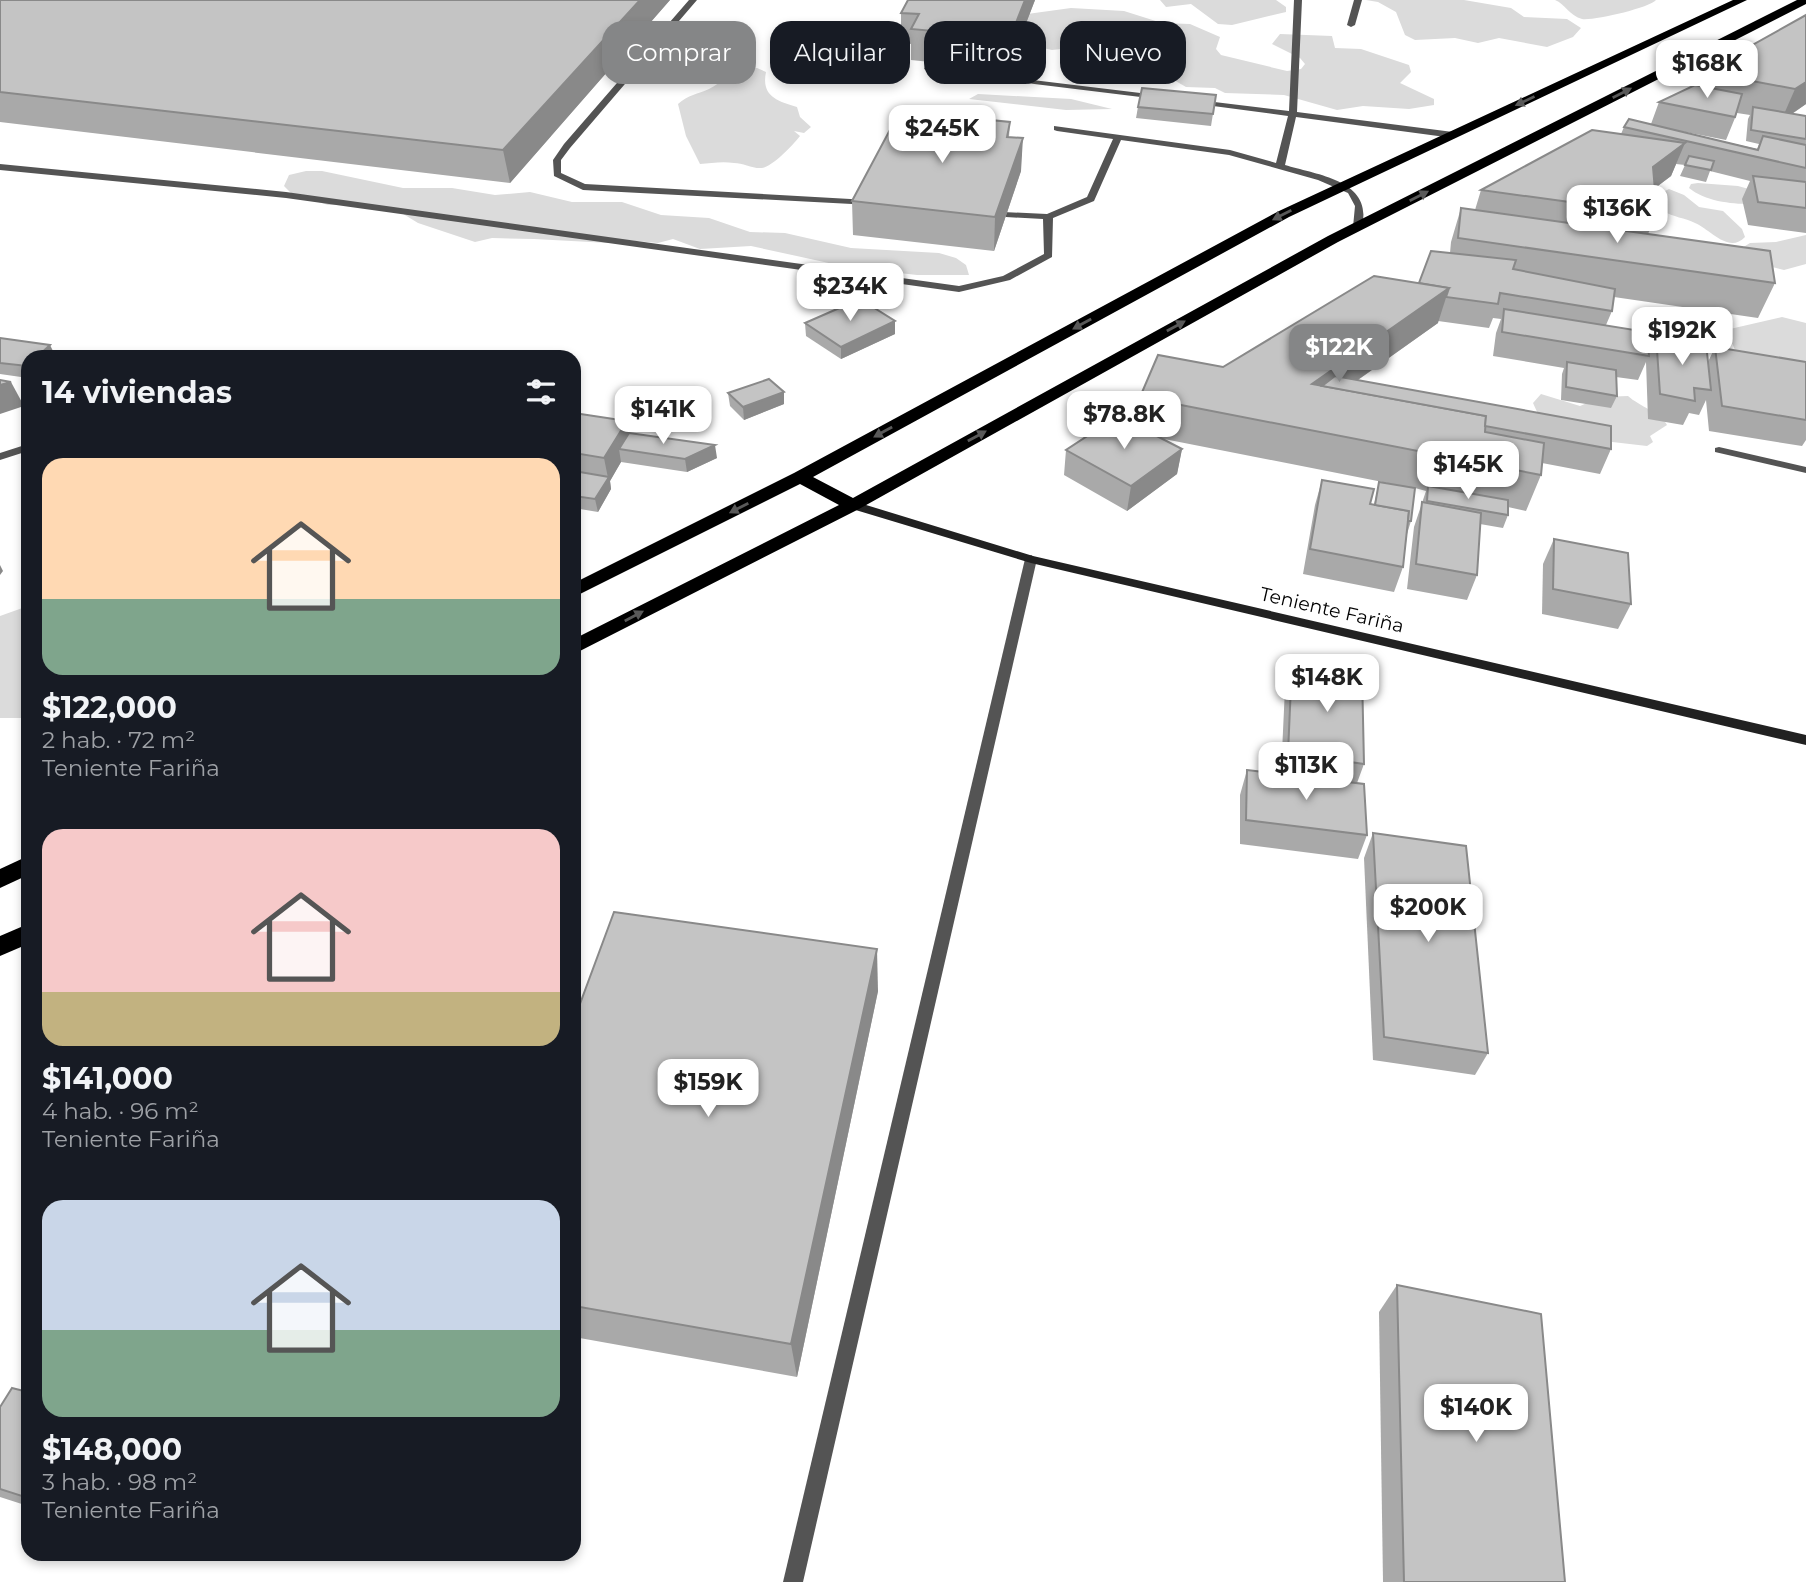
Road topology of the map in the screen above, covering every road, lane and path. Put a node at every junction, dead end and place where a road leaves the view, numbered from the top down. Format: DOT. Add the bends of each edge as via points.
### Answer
graph roads {
  1 [pos="693,0"];
  2 [pos="1298,0"];
  3 [pos="1358,0"];
  4 [pos="1511,0"];
  5 [pos="1742,0"];
  6 [pos="1779,0"];
  7 [pos="1522,2"];
  8 [pos="1803,4"];
  9 [pos="1351,25"];
  10 [pos="1046,83"];
  11 [pos="1170,98"];
  12 [pos="1184,100"];
  13 [pos="1293,113"];
  14 [pos="1057,128"];
  15 [pos="1453,135"];
  16 [pos="1118,136"];
  17 [pos="1280,166"];
  18 [pos="0,167"];
  19 [pos="1344,186"];
  20 [pos="868,203"];
  21 [pos="1006,214"];
  22 [pos="1048,217"];
  23 [pos="1358,227"];
  24 [pos="21,450"];
  25 [pos="1719,450"];
  26 [pos="0,457"];
  27 [pos="1806,470"];
  28 [pos="800,477"];
  29 [pos="853,505"];
  30 [pos="1031,559"];
  31 [pos="581,587"];
  32 [pos="581,644"];
  33 [pos="1806,740"];
  34 [pos="21,868"];
  35 [pos="0,878"];
  36 [pos="21,936"];
  37 [pos="0,947"];
  38 [pos="793,1582"];
  1 -- 20 [label="street" via="566,146 557,160 557,174 583,187"];
  2 -- 13 [label="street"];
  3 -- 9 [label="street"];
  4 -- 7 [label="street"];
  5 -- 15 [label="highway, one-way"];
  6 -- 8 [label="highway"];
  23 -- 8 [label="highway, one-way"];
  10 -- 11 [label="street"];
  12 -- 13 [label="street"];
  13 -- 15 [label="street"];
  13 -- 17 [label="street"];
  14 -- 16 [label="street"];
  15 -- 19 [label="highway"];
  16 -- 17 [label="street" via="1230,153"];
  16 -- 22 [label="street" via="1091,199"];
  17 -- 19 [label="street"];
  18 -- 22 [label="street" via="286,195 959,289 1023,274 1049,255"];
  19 -- 23 [label="street" via="1360,206"];
  19 -- 28 [label="highway, one-way" via="1284,214"];
  21 -- 22 [label="street"];
  29 -- 23 [label="highway, one-way"];
  24 -- 26 [label="street"];
  25 -- 27 [label="street"];
  28 -- 29 [label="highway"];
  28 -- 31 [label="highway, one-way"];
  29 -- 30 [label="street, Teniente Fariña"];
  32 -- 29 [label="highway, one-way"];
  30 -- 33 [label="street, Teniente Fariña"];
  30 -- 38 [label="street"];
  34 -- 35 [label="highway"];
  36 -- 37 [label="highway"];
}
